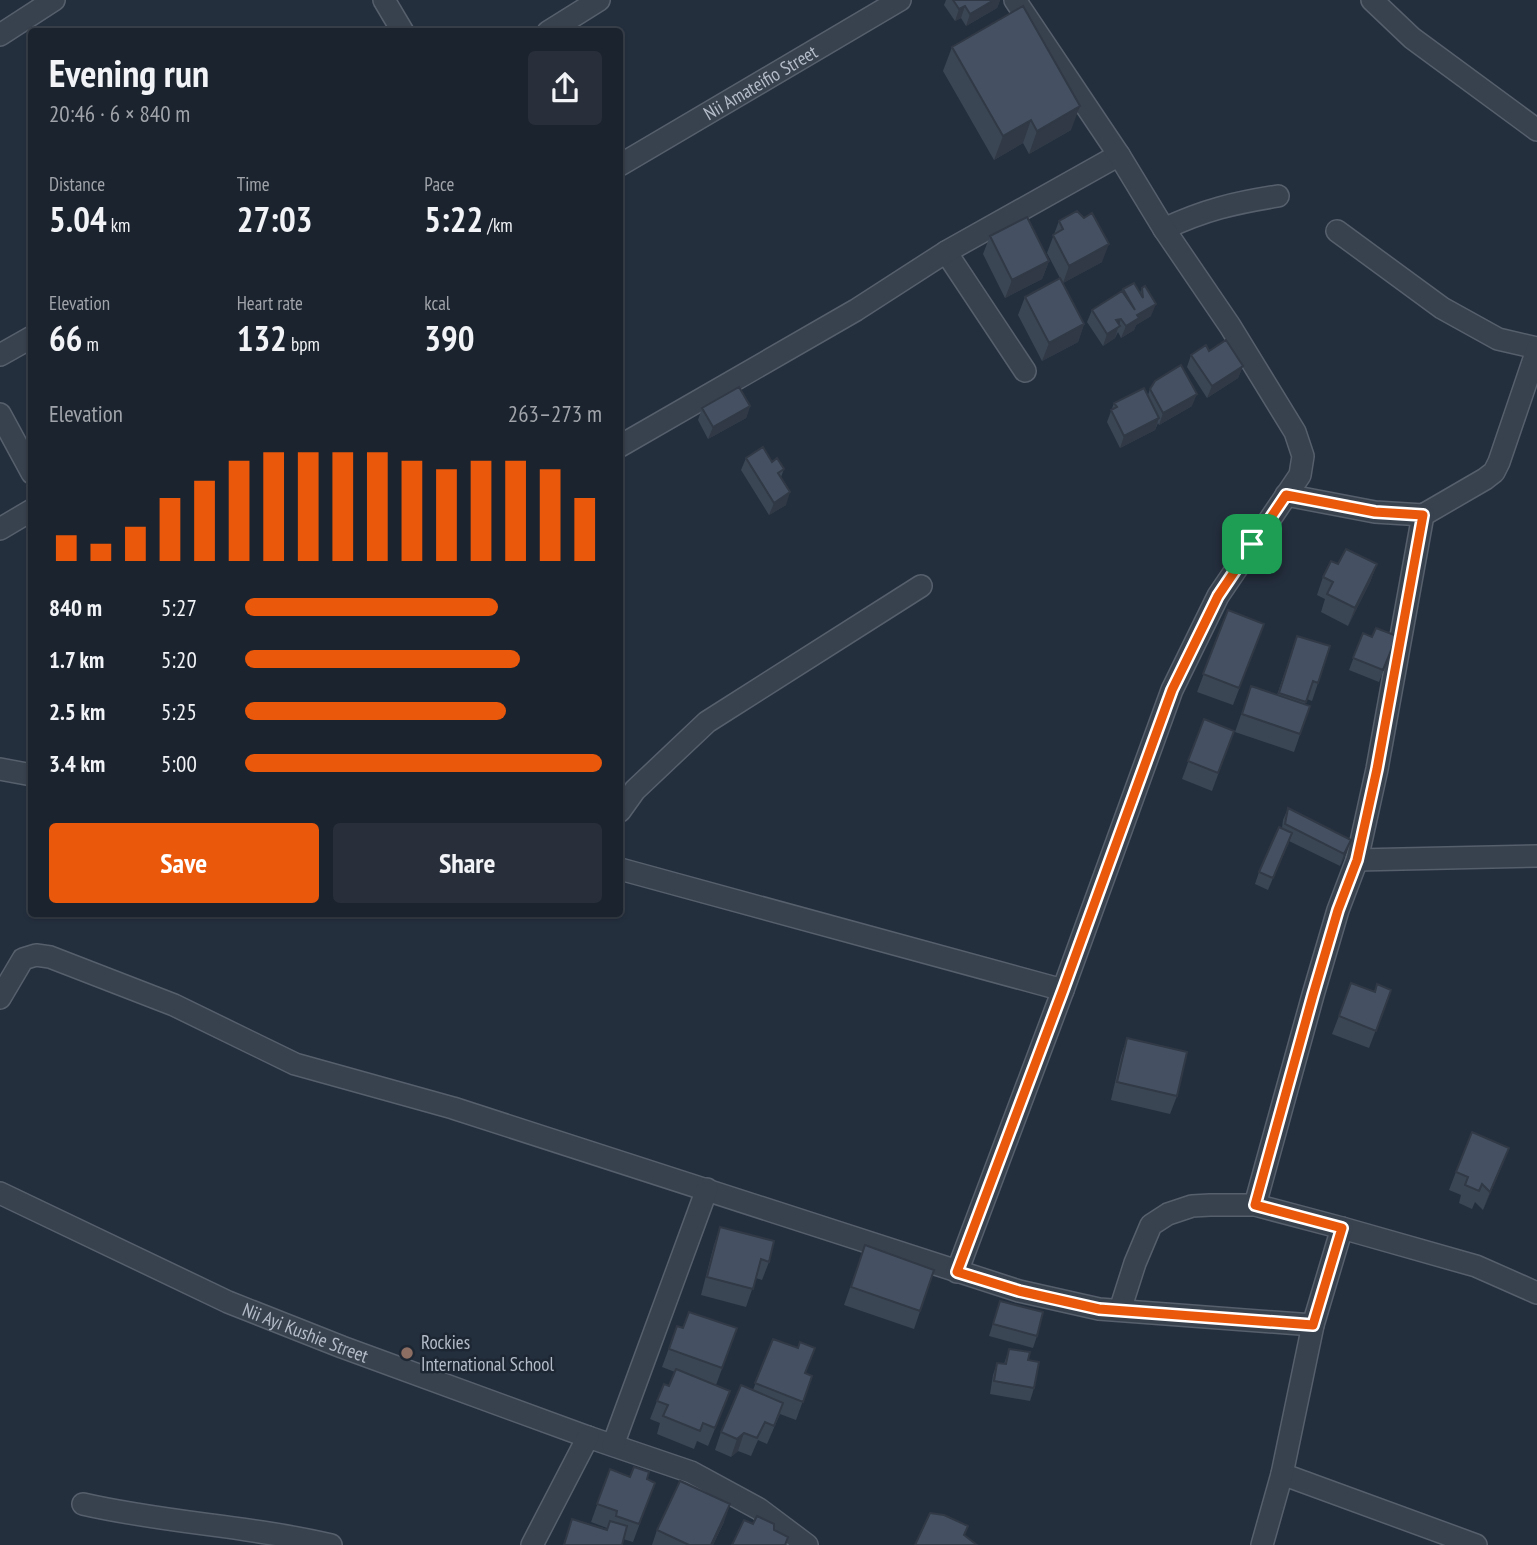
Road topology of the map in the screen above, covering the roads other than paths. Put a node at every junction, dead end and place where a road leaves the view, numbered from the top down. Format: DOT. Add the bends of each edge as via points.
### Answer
graph roads {
  1 [pos="54,0"];
  2 [pos="384,0"];
  3 [pos="599,0"];
  4 [pos="900,0"];
  5 [pos="1015,0"];
  6 [pos="1372,0"];
  7 [pos="4,26"];
  8 [pos="401,28"];
  9 [pos="554,28"];
  10 [pos="1537,130"];
  11 [pos="1119,155"];
  12 [pos="623,163"];
  13 [pos="1278,196"];
  14 [pos="1164,229"];
  15 [pos="1337,231"];
  16 [pos="946,252"];
  17 [pos="28,339"];
  18 [pos="1537,349"];
  19 [pos="0,355"];
  20 [pos="1025,371"];
  21 [pos="0,414"];
  22 [pos="623,444"];
  23 [pos="28,466"];
  24 [pos="1286,495"];
  25 [pos="28,512"];
  26 [pos="1423,515"];
  27 [pos="0,529"];
  28 [pos="921,586"];
  29 [pos="0,769"];
  30 [pos="28,774"];
  31 [pos="623,807"];
  32 [pos="1537,856"];
  33 [pos="1357,860"];
  34 [pos="623,870"];
  35 [pos="1063,990"];
  36 [pos="0,998"];
  37 [pos="707,1189"];
  38 [pos="1,1196"];
  39 [pos="1255,1205"];
  40 [pos="1342,1228"];
  41 [pos="957,1272"];
  42 [pos="1537,1293"];
  43 [pos="1120,1310"];
  44 [pos="1313,1325"];
  45 [pos="588,1437"];
  46 [pos="612,1445"];
  47 [pos="1282,1474"];
  48 [pos="83,1504"];
  49 [pos="331,1545"];
  50 [pos="532,1545"];
  51 [pos="807,1545"];
  52 [pos="1262,1545"];
  53 [pos="1476,1545"];
  1 -- 7 [label="street"];
  2 -- 8 [label="street"];
  3 -- 9 [label="street"];
  4 -- 12 [label="street, Nii Amateifio Street"];
  5 -- 11 [label="street"];
  6 -- 10 [label="street" via="1412,38"];
  11 -- 14 [label="street"];
  11 -- 16 [label="street"];
  13 -- 14 [label="street" via="1224,205"];
  14 -- 24 [label="street" via="1295,432 1303,456 1300,475"];
  15 -- 18 [label="street" via="1442,308 1498,339"];
  16 -- 20 [label="street"];
  16 -- 22 [label="street" via="856,310"];
  17 -- 19 [label="street"];
  18 -- 26 [label="street" via="1494,471"];
  21 -- 23 [label="street"];
  24 -- 26 [label="street" via="1375,512"];
  24 -- 35 [label="street" via="1218,596 1172,690"];
  25 -- 27 [label="street"];
  26 -- 33 [label="street"];
  28 -- 31 [label="street" via="707,722"];
  29 -- 30 [label="street"];
  32 -- 33 [label="street"];
  33 -- 39 [label="street" via="1338,910"];
  34 -- 35 [label="street"];
  35 -- 41 [label="street"];
  36 -- 37 [label="street" via="23,958 50,957 174,1005 295,1064 453,1108"];
  37 -- 41 [label="street"];
  37 -- 46 [label="street"];
  38 -- 45 [label="street, Nii Ayi Kushie Street" via="228,1301"];
  39 -- 40 [label="street"];
  39 -- 43 [label="street" via="1192,1206 1151,1225"];
  40 -- 42 [label="street" via="1475,1266"];
  40 -- 44 [label="street"];
  41 -- 43 [label="street" via="1019,1291"];
  43 -- 44 [label="street"];
  44 -- 47 [label="street"];
  45 -- 46 [label="street, Nii Ayi Kushie Street"];
  45 -- 50 [label="street"];
  46 -- 51 [label="street, Nii Ayi Kushie Street" via="691,1472 759,1510"];
  47 -- 52 [label="street"];
  47 -- 53 [label="street"];
  48 -- 49 [label="street"];
}
